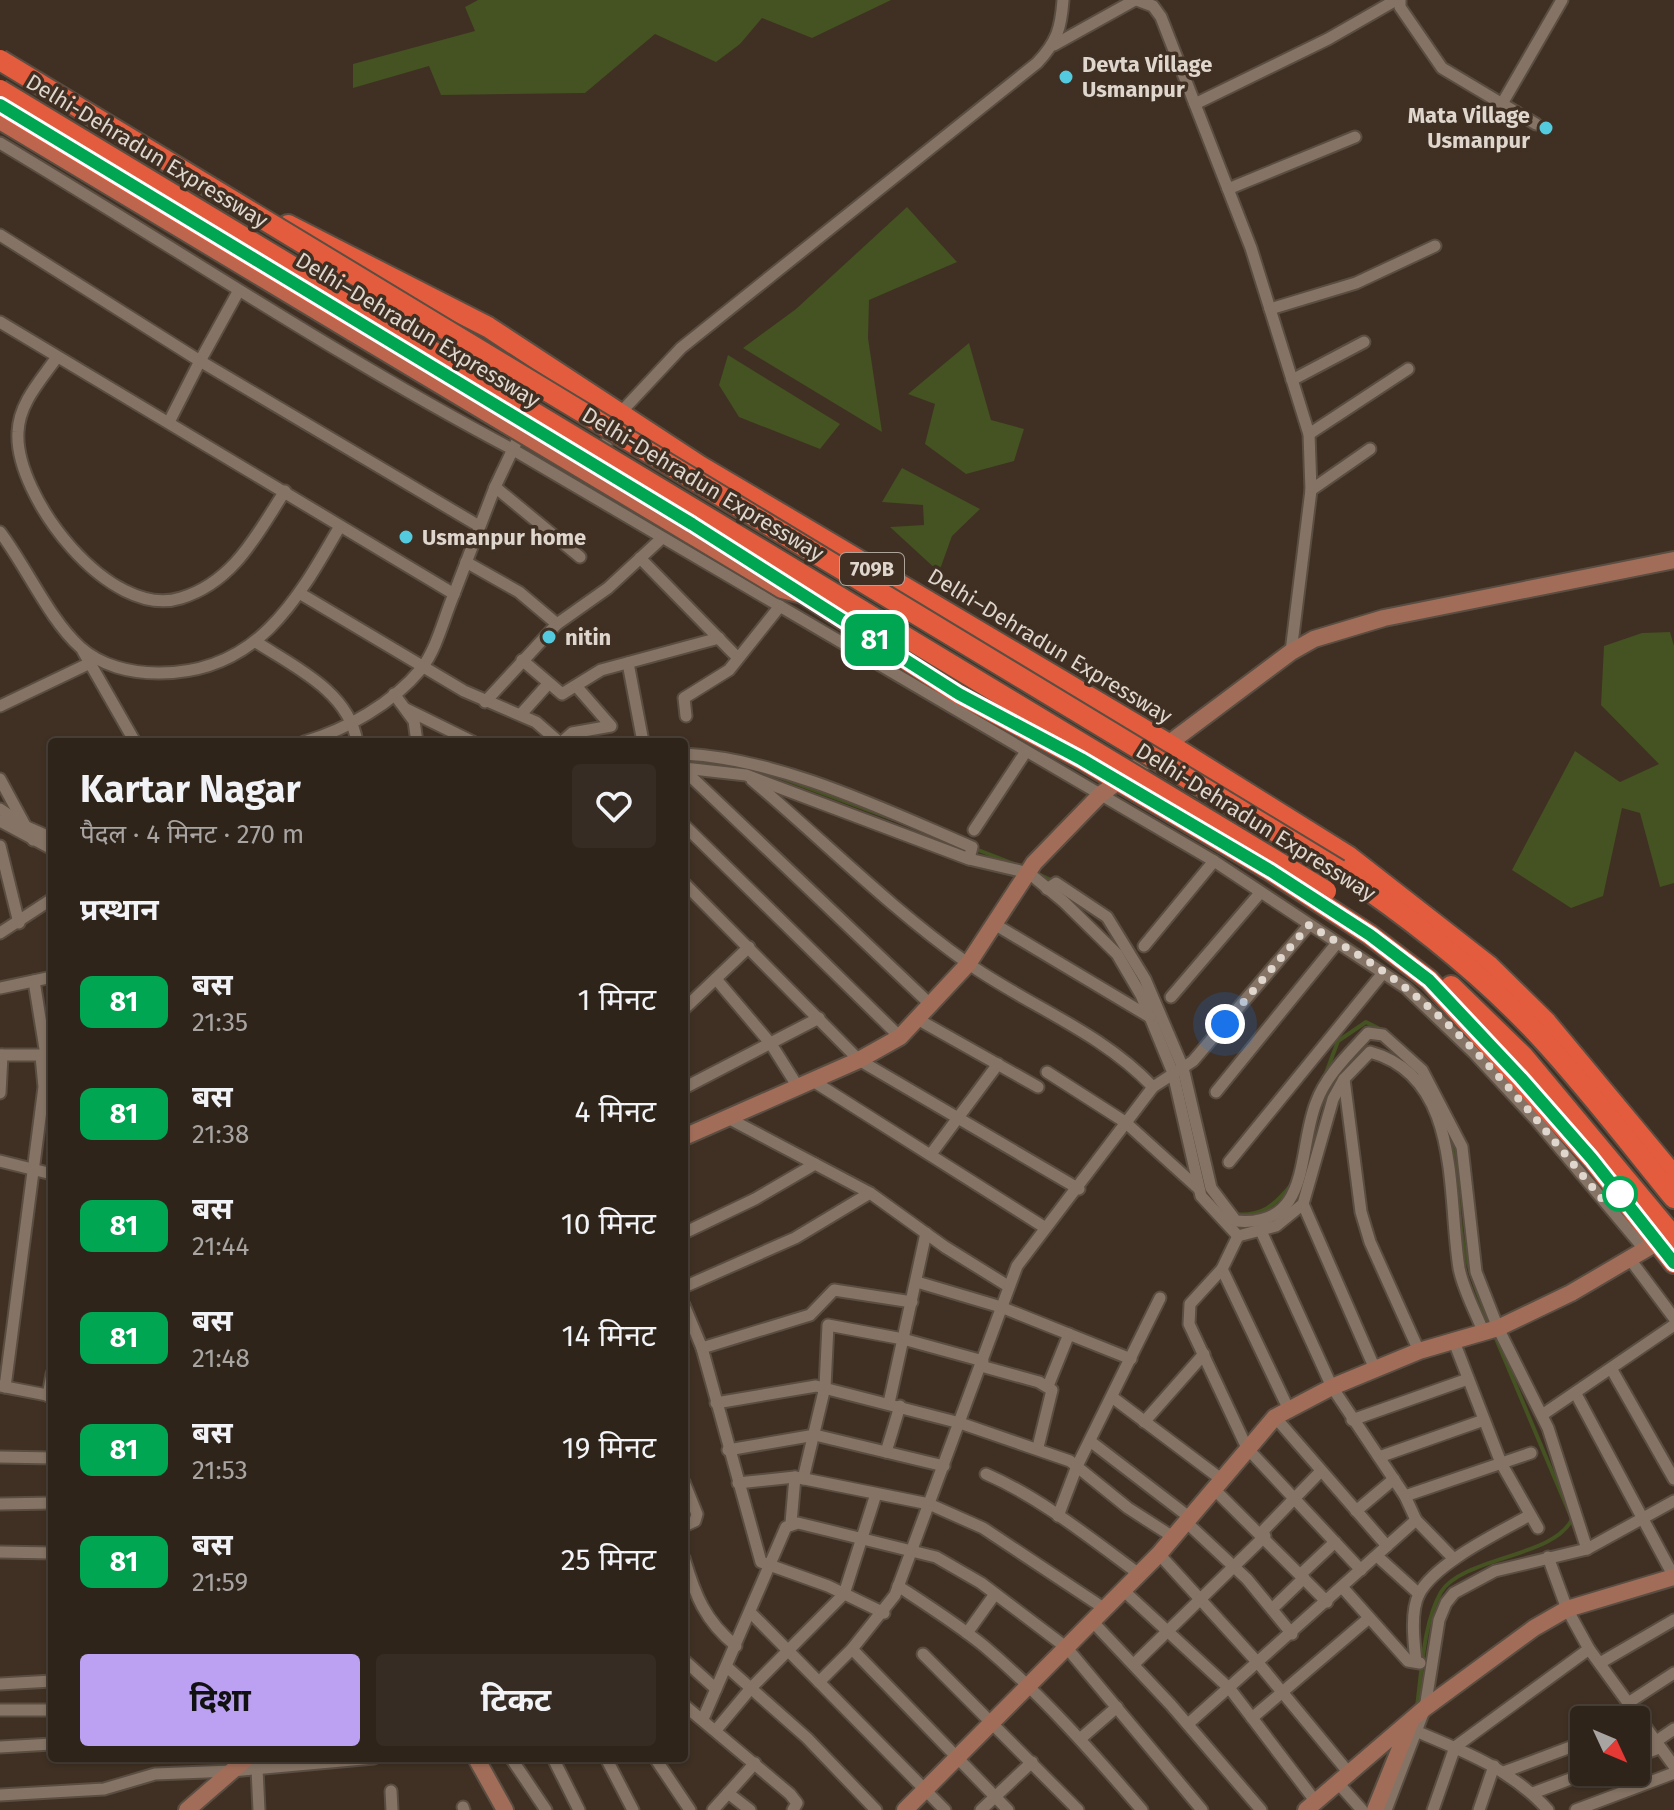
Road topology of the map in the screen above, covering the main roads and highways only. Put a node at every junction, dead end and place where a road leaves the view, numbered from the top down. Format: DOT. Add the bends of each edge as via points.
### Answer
graph roads {
  1 [pos="0,52"];
  2 [pos="0,60"];
  3 [pos="0,90"];
  4 [pos="0,105"];
  5 [pos="0,120"];
  6 [pos="862,609"];
  7 [pos="1674,1176"];
  8 [pos="1674,1198"];
  9 [pos="1659,1243"];
  10 [pos="1674,1263"];
  1 -- 7 [label="highway, Delhi–Dehradun Expressway / 709B" via="278,219 488,327 621,415 1348,856 1489,966 1556,1034"];
  2 -- 8 [label="highway, Delhi-Dehradun Expressway, bridge" via="1364,886 1447,948 1511,1007"];
  3 -- 6 [label="highway, Delhi-Dehradun Expressway, bridge"];
  4 -- 9 [label="highway, Delhi–Dehradun Expressway / 709B" via="787,582 959,694 1116,780 1370,935 1429,980 1562,1124"];
  5 -- 6 [label="main road, bridge" via="782,589"];
  6 -- 9 [label="highway, Delhi-Dehradun Expressway, bridge" via="1326,891 1397,940 1523,1056"];
  9 -- 10 [label="highway, Delhi–Dehradun Expressway / 709B"];
}
